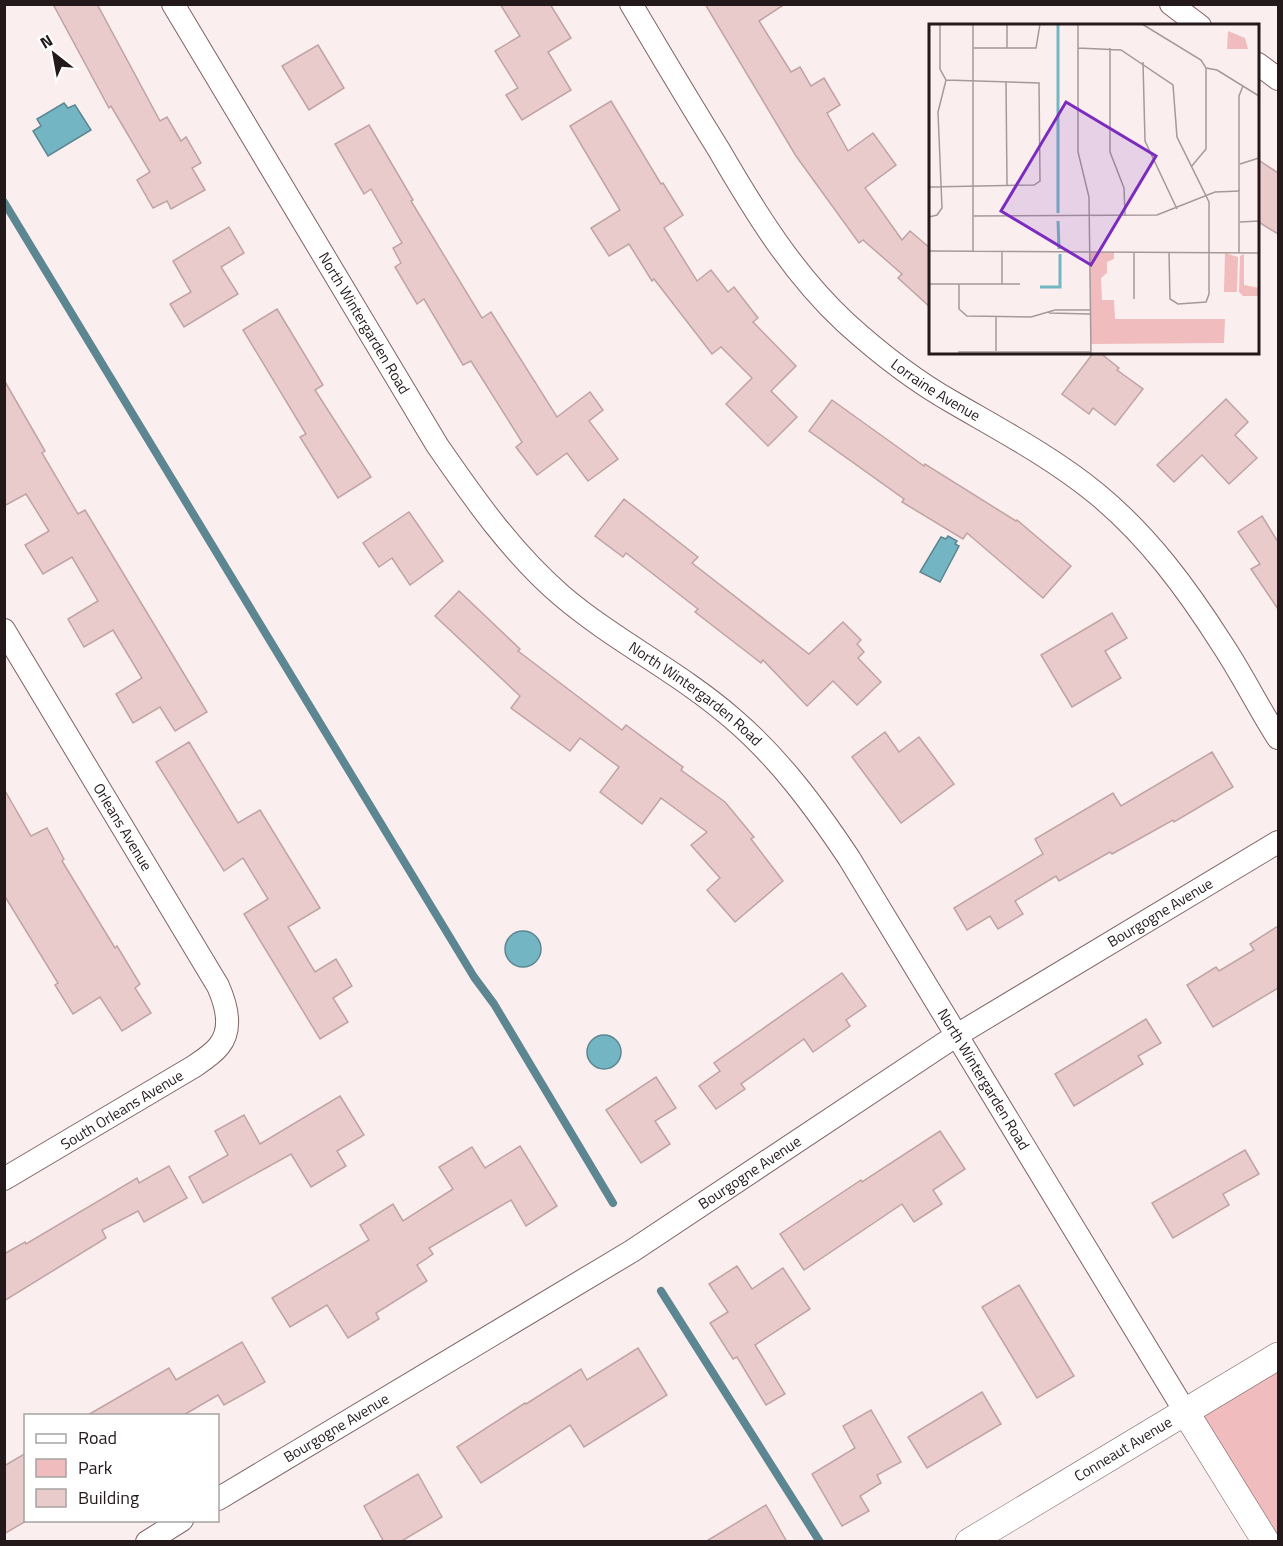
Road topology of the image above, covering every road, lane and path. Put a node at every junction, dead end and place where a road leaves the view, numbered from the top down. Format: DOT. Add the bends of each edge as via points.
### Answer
graph roads {
  1 [pos="173,4"];
  2 [pos="631,4"];
  3 [pos="1171,4"];
  4 [pos="1197,24"];
  5 [pos="1259,65"];
  6 [pos="1278,79"];
  7 [pos="4,630"];
  8 [pos="1278,738"];
  9 [pos="1278,842"];
  10 [pos="226,1028"];
  11 [pos="957,1035"];
  12 [pos="4,1179"];
  13 [pos="1278,1356"];
  14 [pos="1186,1413"];
  15 [pos="219,1498"];
  16 [pos="180,1522"];
  17 [pos="147,1542"];
  18 [pos="969,1542"];
  19 [pos="1266,1542"];
  1 -- 11 [label="street, North Wintergarden Road" via="437,445 482,511 521,557 561,595 732,718 776,760 849,858"];
  2 -- 8 [label="street, Lorraine Avenue" via="740,187 801,274 845,322 894,364 1050,459 1098,495 1142,537 1188,593"];
  3 -- 4 [label="street"];
  5 -- 6 [label="street"];
  7 -- 10 [label="street, Orleans Avenue" via="218,986 227,1007"];
  9 -- 11 [label="street, Bourgogne Avenue"];
  10 -- 12 [label="street, South Orleans Avenue" via="220,1045 193,1067"];
  11 -- 14 [label="street, North Wintergarden Road"];
  11 -- 15 [label="street, Bourgogne Avenue" via="632,1251"];
  13 -- 14 [label="street, Conneaut Avenue"];
  14 -- 18 [label="street, Conneaut Avenue"];
  14 -- 19 [label="street"];
  16 -- 17 [label="street"];
}
